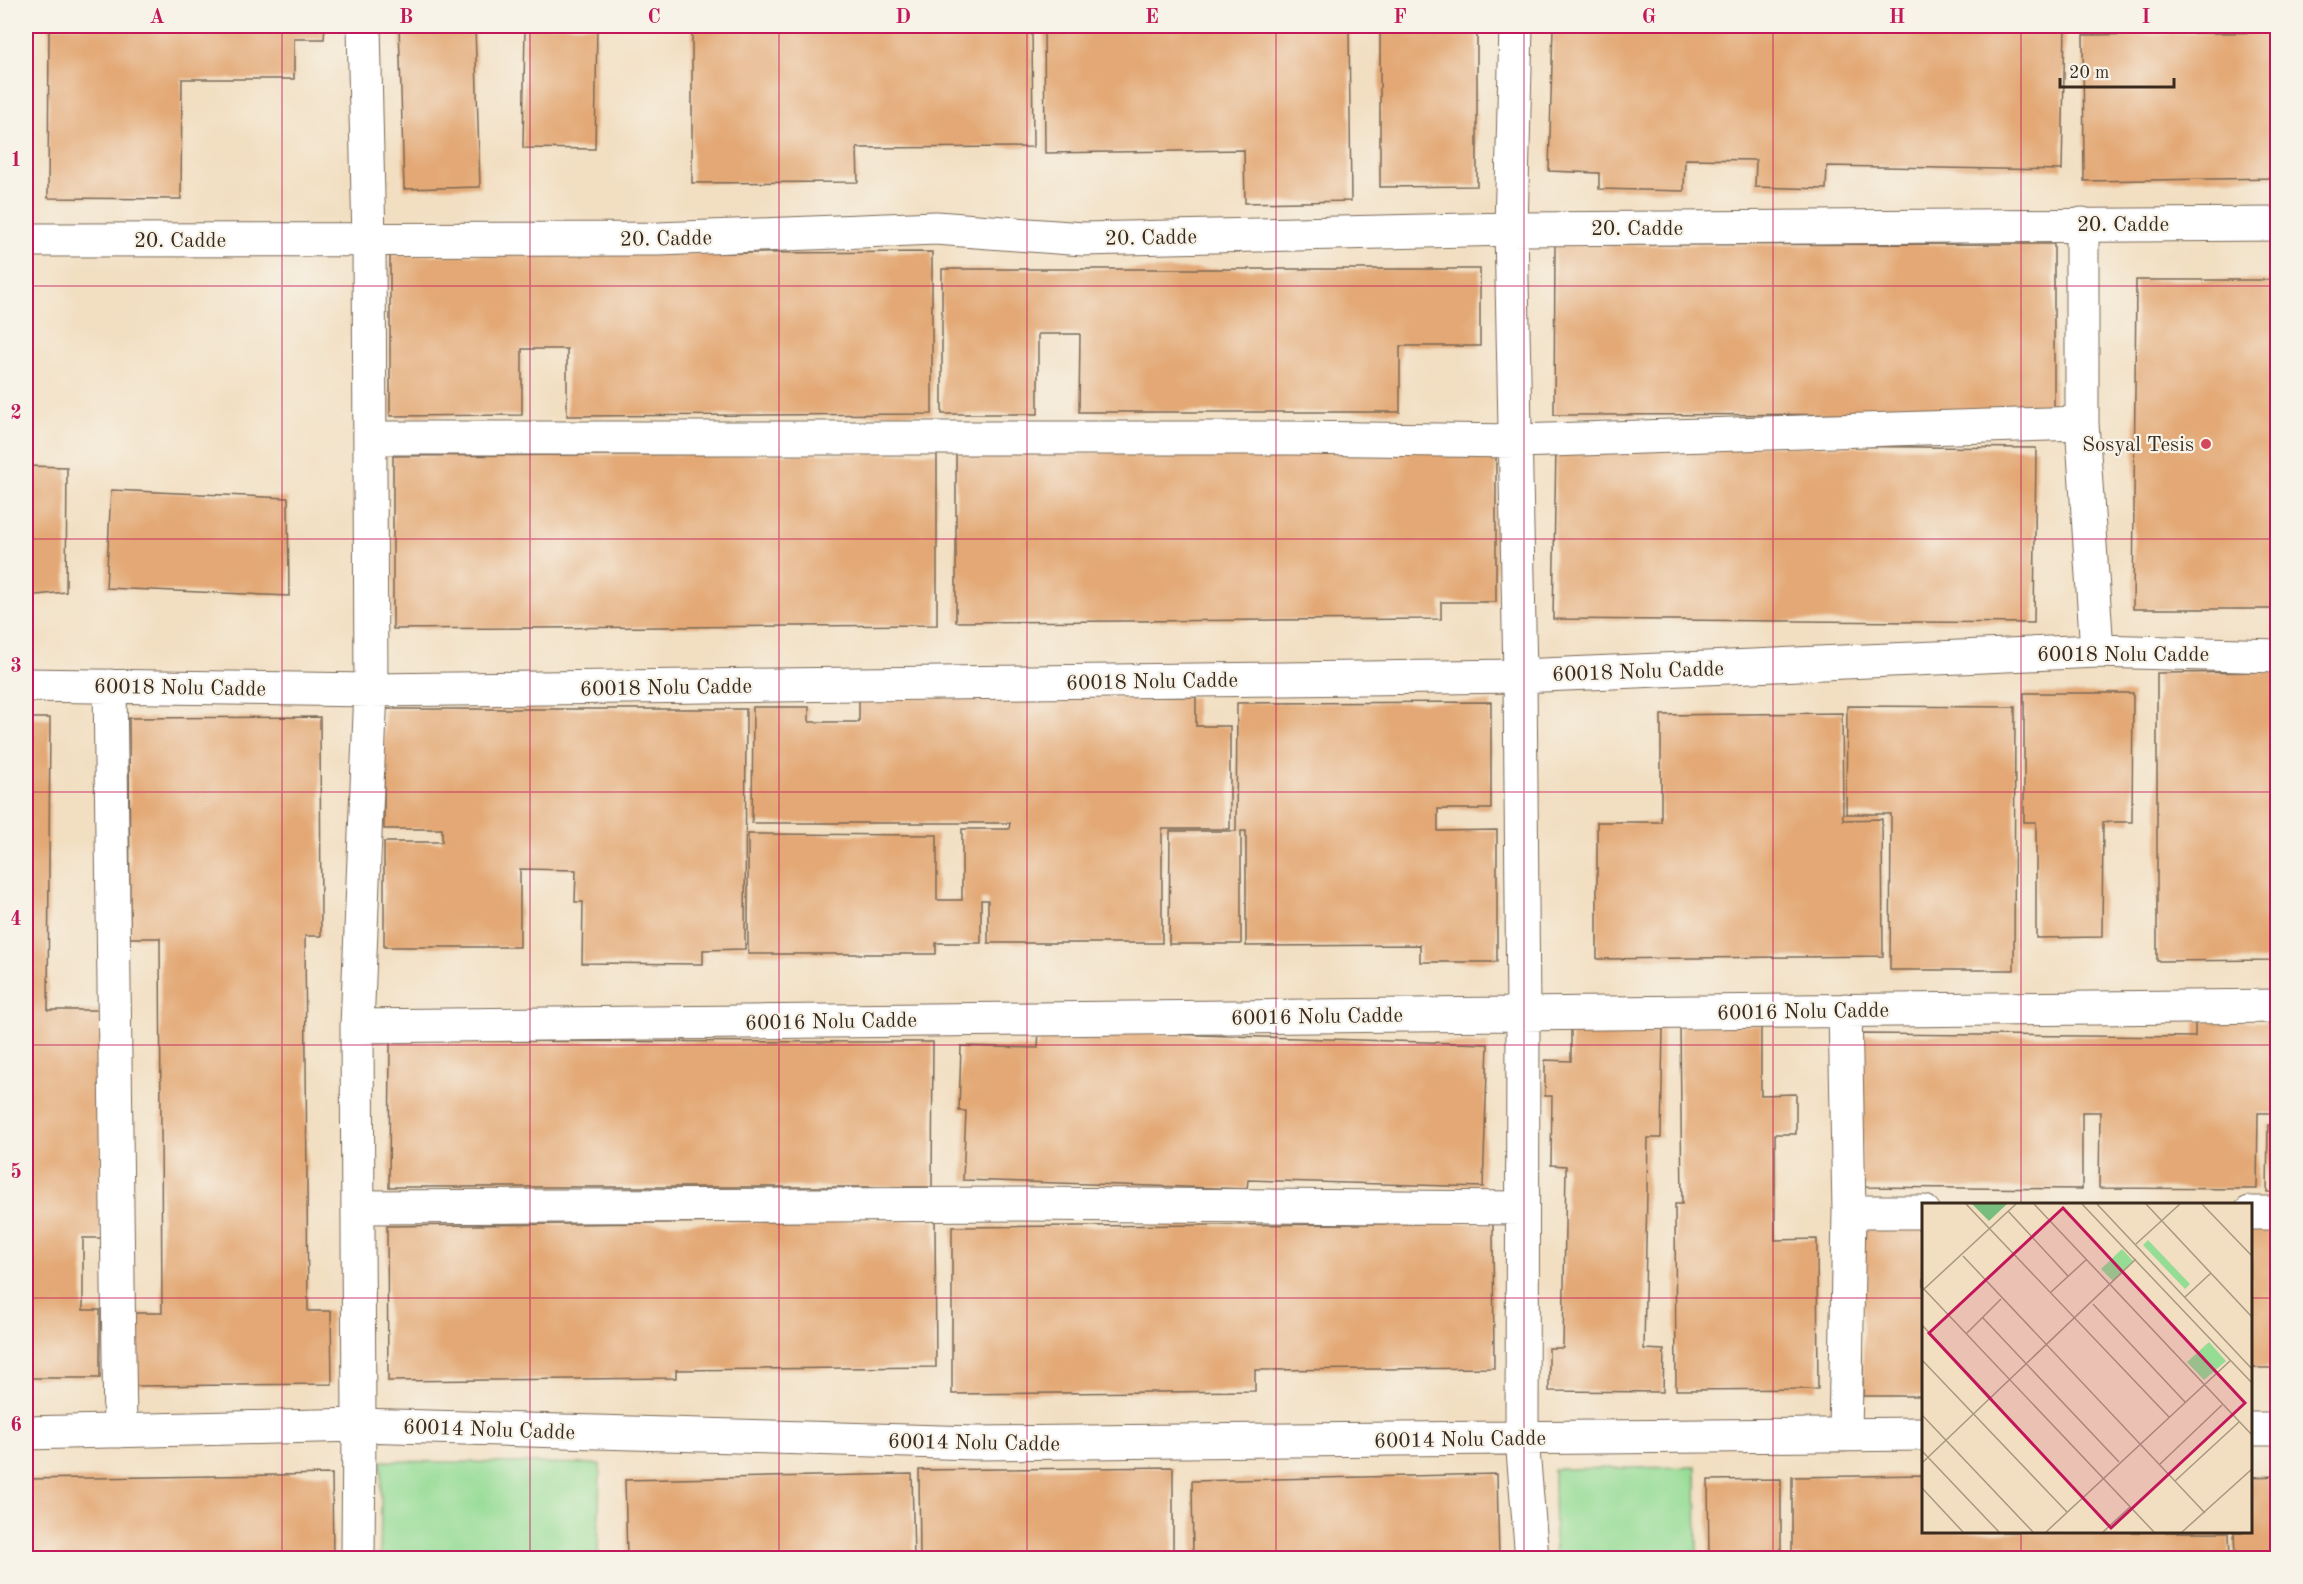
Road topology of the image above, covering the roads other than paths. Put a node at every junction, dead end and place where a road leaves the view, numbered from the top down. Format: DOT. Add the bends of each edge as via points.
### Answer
graph roads {
  1 [pos="364,26"];
  2 [pos="1516,26"];
  3 [pos="2082,224"];
  4 [pos="2277,224"];
  5 [pos="1511,229"];
  6 [pos="26,240"];
  7 [pos="369,240"];
  8 [pos="2082,423"];
  9 [pos="370,438"];
  10 [pos="1516,441"];
  11 [pos="2097,651"];
  12 [pos="2277,656"];
  13 [pos="1520,676"];
  14 [pos="26,685"];
  15 [pos="110,686"];
  16 [pos="371,690"];
  17 [pos="2277,1006"];
  18 [pos="1845,1010"];
  19 [pos="1523,1014"];
  20 [pos="357,1026"];
  21 [pos="359,1208"];
  22 [pos="1522,1208"];
  23 [pos="1849,1212"];
  24 [pos="1922,1212"];
  25 [pos="2252,1213"];
  26 [pos="2277,1213"];
  27 [pos="360,1425"];
  28 [pos="2252,1429"];
  29 [pos="2277,1429"];
  30 [pos="120,1431"];
  31 [pos="26,1433"];
  32 [pos="1922,1434"];
  33 [pos="1845,1435"];
  34 [pos="1522,1439"];
  35 [pos="358,1558"];
  36 [pos="1532,1558"];
  1 -- 7 [label="street"];
  2 -- 5 [label="street"];
  3 -- 4 [label="street, 20. Cadde"];
  3 -- 5 [label="street, 20. Cadde"];
  3 -- 8 [label="street"];
  5 -- 7 [label="street, 20. Cadde" via="1083,239 936,228 659,239"];
  5 -- 10 [label="street"];
  6 -- 7 [label="street, 20. Cadde"];
  7 -- 9 [label="street"];
  8 -- 10 [label="street"];
  8 -- 11 [label="street"];
  9 -- 10 [label="street"];
  9 -- 16 [label="street"];
  10 -- 13 [label="street"];
  11 -- 12 [label="street, 60018 Nolu Cadde"];
  11 -- 13 [label="street, 60018 Nolu Cadde"];
  13 -- 16 [label="street, 60018 Nolu Cadde"];
  13 -- 19 [label="street"];
  14 -- 15 [label="street, 60018 Nolu Cadde"];
  15 -- 16 [label="street, 60018 Nolu Cadde"];
  15 -- 30 [label="street"];
  16 -- 20 [label="street"];
  17 -- 18 [label="street, 60016 Nolu Cadde"];
  18 -- 19 [label="street, 60016 Nolu Cadde"];
  18 -- 23 [label="street"];
  19 -- 20 [label="street, 60016 Nolu Cadde"];
  19 -- 22 [label="street"];
  20 -- 21 [label="street"];
  21 -- 22 [label="street" via="1023,1204"];
  21 -- 27 [label="street"];
  22 -- 34 [label="street"];
  23 -- 24 [label="street"];
  23 -- 33 [label="street"];
  25 -- 26 [label="street"];
  27 -- 30 [label="street, 60014 Nolu Cadde"];
  27 -- 34 [label="street, 60014 Nolu Cadde" via="975,1443"];
  27 -- 35 [label="street"];
  28 -- 29 [label="street"];
  30 -- 31 [label="street, 60014 Nolu Cadde"];
  32 -- 33 [label="street, 60014 Nolu Cadde"];
  33 -- 34 [label="street, 60014 Nolu Cadde"];
  34 -- 36 [label="street"];
}
